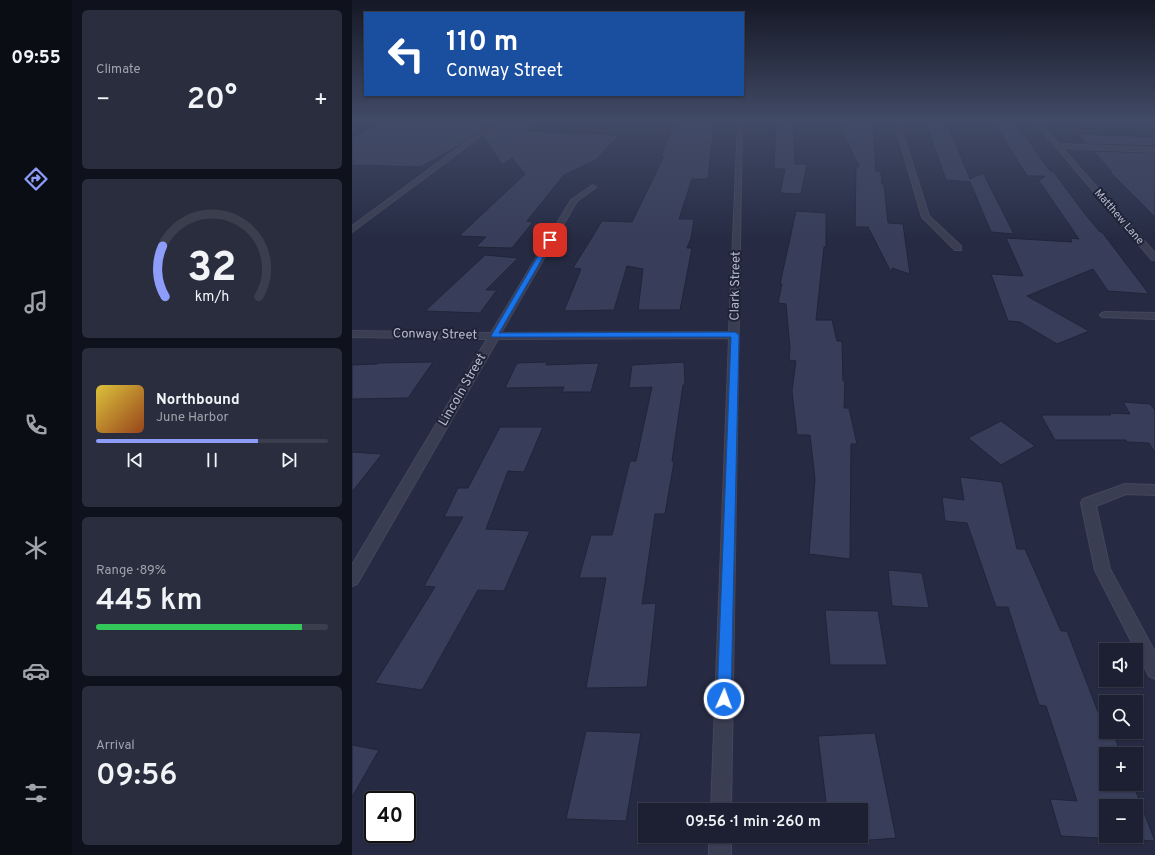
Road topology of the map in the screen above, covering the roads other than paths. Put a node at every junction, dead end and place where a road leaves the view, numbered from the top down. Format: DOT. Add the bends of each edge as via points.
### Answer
graph roads {
  1 [pos="445,161"];
  2 [pos="739,161"];
  3 [pos="908,161"];
  4 [pos="1071,161"];
  5 [pos="593,187"];
  6 [pos="352,230"];
  7 [pos="958,248"];
  8 [pos="1155,258"];
  9 [pos="1105,315"];
  10 [pos="1155,316"];
  11 [pos="352,334"];
  12 [pos="735,335"];
  13 [pos="494,336"];
  14 [pos="1155,490"];
  15 [pos="352,579"];
  16 [pos="1155,670"];
  17 [pos="721,803"];
  18 [pos="720,843"];
  19 [pos="720,855"];
  1 -- 6 [label="street"];
  2 -- 12 [label="street, Clark Street"];
  3 -- 7 [label="street" via="926,217"];
  4 -- 8 [label="street, Matthew Lane"];
  5 -- 13 [label="street, Lincoln Street" via="574,200"];
  9 -- 10 [label="street"];
  11 -- 13 [label="street, Conway Street"];
  12 -- 13 [label="street, Conway Street"];
  12 -- 17 [label="street, Clark Street"];
  13 -- 15 [label="street, Lincoln Street"];
  14 -- 16 [label="street" via="1125,490 1088,503 1103,570"];
  18 -- 19 [label="street"];
}
